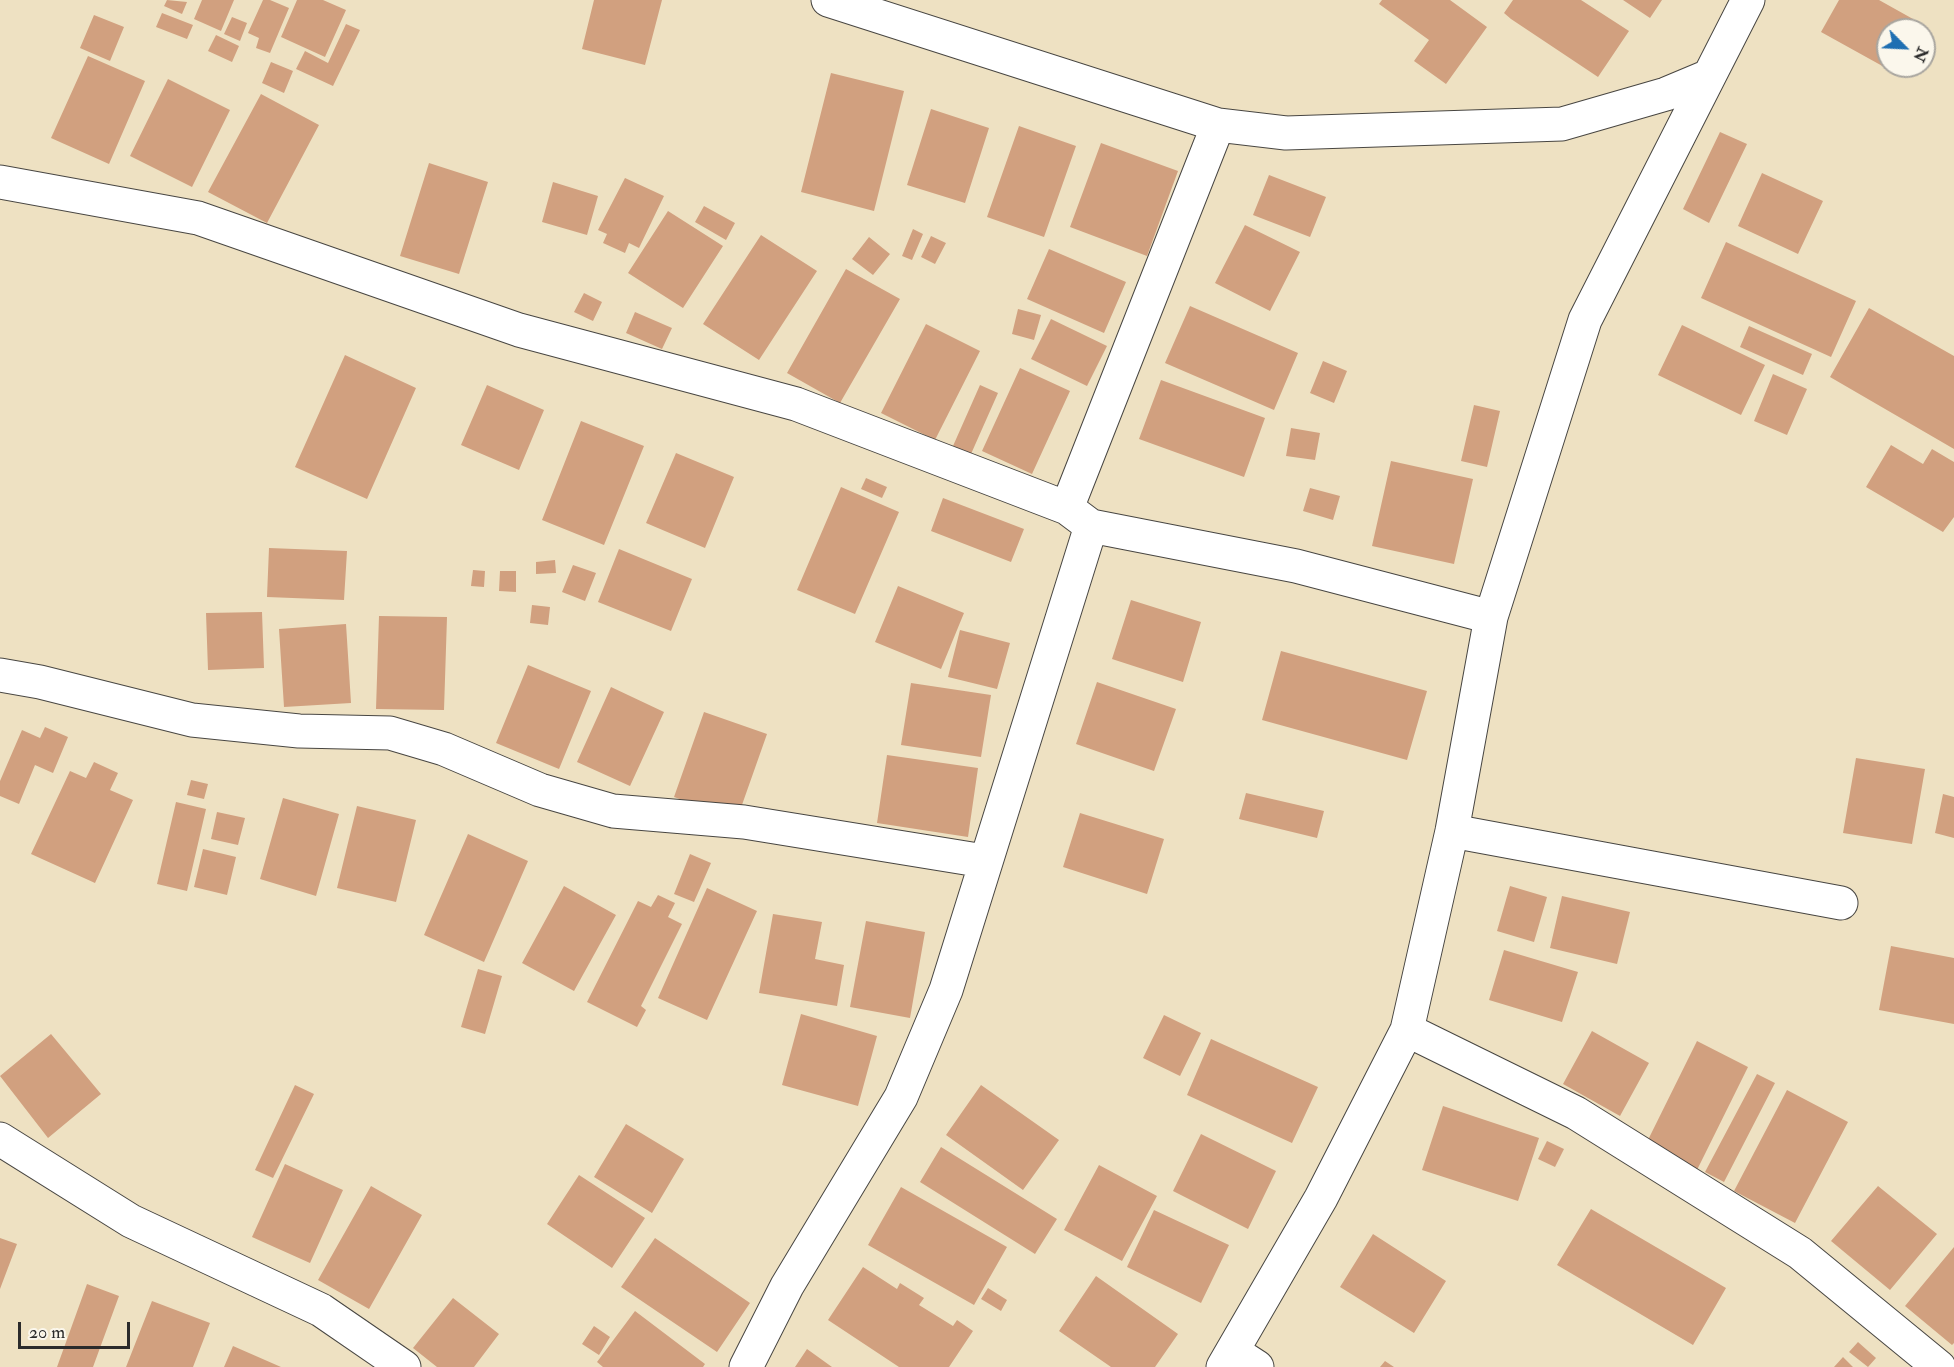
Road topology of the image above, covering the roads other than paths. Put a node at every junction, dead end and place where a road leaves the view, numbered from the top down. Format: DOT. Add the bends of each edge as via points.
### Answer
graph roads {
  1 [pos="828,0"];
  2 [pos="1748,0"];
  3 [pos="1709,76"];
  4 [pos="1218,124"];
  5 [pos="0,182"];
  6 [pos="1079,517"];
  7 [pos="1491,617"];
  8 [pos="0,675"];
  9 [pos="1452,831"];
  10 [pos="984,861"];
  11 [pos="1841,903"];
  12 [pos="1407,1030"];
  13 [pos="0,1139"];
  14 [pos="1238,1362"];
  15 [pos="404,1367"];
  16 [pos="746,1367"];
  17 [pos="1939,1367"];
  1 -- 4 [label="street"];
  2 -- 3 [label="street"];
  3 -- 4 [label="street" via="1666,94 1562,124 1286,133"];
  3 -- 7 [label="street" via="1585,320"];
  4 -- 6 [label="street"];
  5 -- 6 [label="street" via="198,218 519,330 796,404"];
  6 -- 7 [label="street" via="1296,566"];
  6 -- 10 [label="street" via="1062,626"];
  7 -- 9 [label="street"];
  8 -- 10 [label="street" via="192,720 299,731 390,733 444,749 540,790 613,811 744,822"];
  9 -- 11 [label="street"];
  9 -- 12 [label="street"];
  10 -- 16 [label="street" via="946,990 901,1097 787,1286"];
  12 -- 14 [label="street"];
  12 -- 17 [label="street" via="1576,1113 1800,1253"];
  13 -- 15 [label="street" via="131,1221 321,1310"];
}
